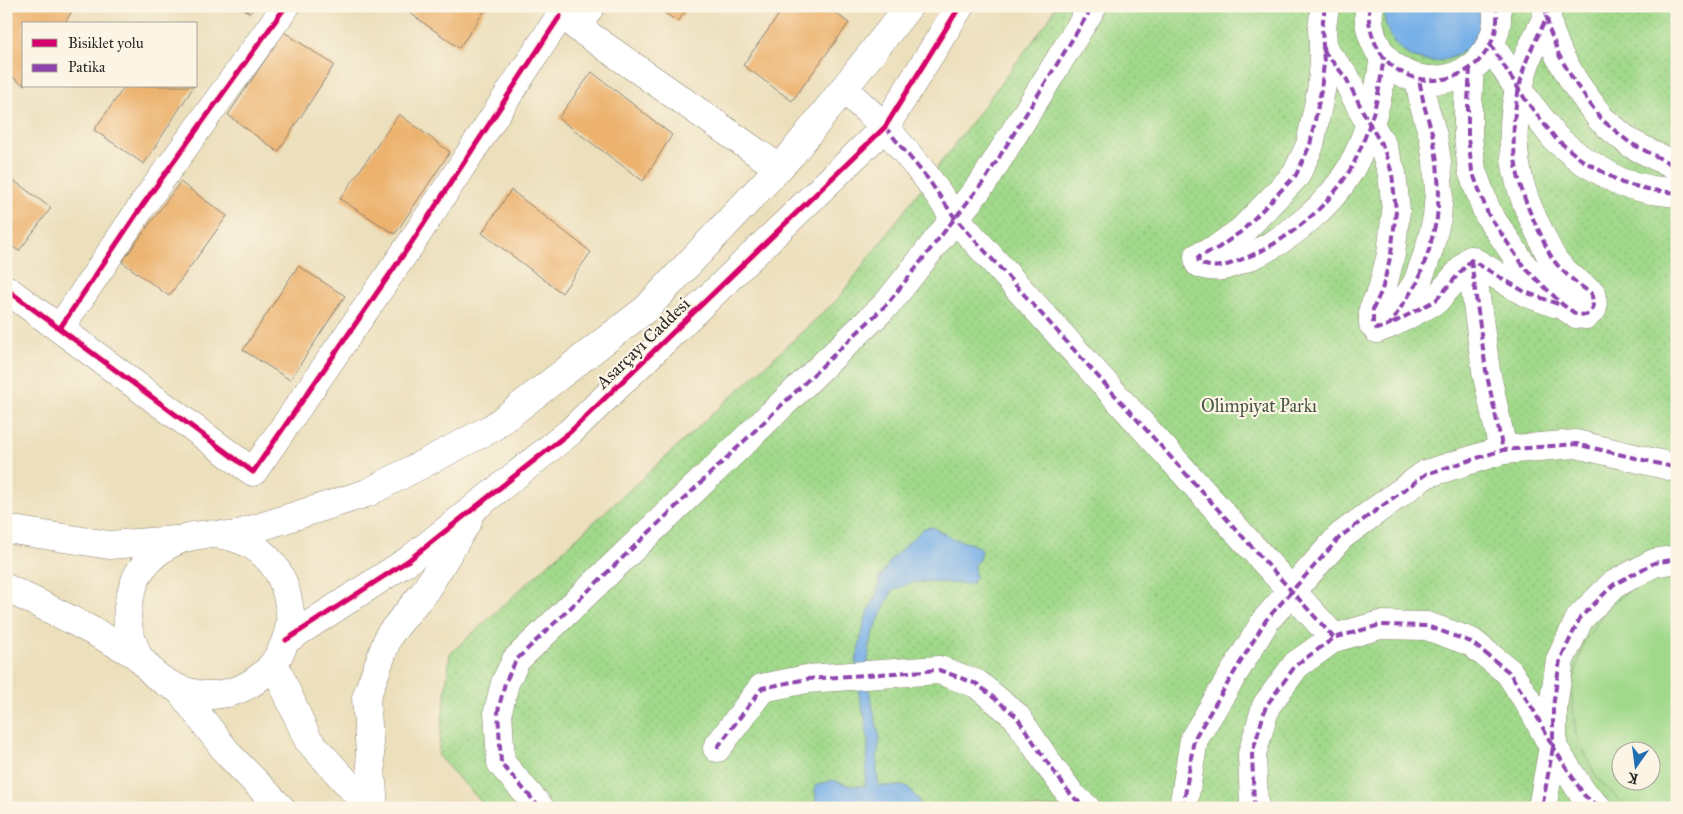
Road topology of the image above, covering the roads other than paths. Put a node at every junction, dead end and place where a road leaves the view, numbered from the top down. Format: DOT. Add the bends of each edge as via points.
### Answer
graph roads {
  1 [pos="286,6"];
  2 [pos="909,6"];
  3 [pos="960,6"];
  4 [pos="1093,6"];
  5 [pos="1325,6"];
  6 [pos="1370,6"];
  7 [pos="1496,6"];
  8 [pos="1546,11"];
  9 [pos="569,14"];
  10 [pos="1490,44"];
  11 [pos="1324,50"];
  12 [pos="1384,57"];
  13 [pos="1470,68"];
  14 [pos="1419,78"];
  15 [pos="844,89"];
  16 [pos="1519,90"];
  17 [pos="1369,123"];
  18 [pos="885,127"];
  19 [pos="1677,166"];
  20 [pos="779,168"];
  21 [pos="1677,193"];
  22 [pos="955,218"];
  23 [pos="1471,260"];
  24 [pos="6,289"];
  25 [pos="1563,306"];
  26 [pos="1390,324"];
  27 [pos="60,328"];
  28 [pos="1503,450"];
  29 [pos="1677,468"];
  30 [pos="479,504"];
  31 [pos="6,529"];
  32 [pos="232,536"];
  33 [pos="177,540"];
  34 [pos="1677,559"];
  35 [pos="6,588"];
  36 [pos="1292,591"];
  37 [pos="1334,638"];
  38 [pos="280,652"];
  39 [pos="138,656"];
  40 [pos="180,691"];
  41 [pos="1553,747"];
  42 [pos="717,748"];
  43 [pos="281,808"];
  44 [pos="370,808"];
  45 [pos="374,808"];
  46 [pos="540,808"];
  47 [pos="1086,808"];
  48 [pos="1183,808"];
  49 [pos="1256,808"];
  50 [pos="1542,808"];
  51 [pos="1598,808"];
  1 -- 27 [label="street" via="144,203"];
  2 -- 15 [label="street, Asarçayı Caddesi"];
  3 -- 18 [label="street, Asarçayı Caddesi"];
  4 -- 22 [label="street" via="985,180"];
  5 -- 11 [label="street"];
  6 -- 12 [label="street" via="1370,30"];
  7 -- 10 [label="street" via="1498,16"];
  8 -- 16 [label="street"];
  8 -- 19 [label="street" via="1559,55 1601,119 1630,143"];
  9 -- 20 [label="street"];
  9 -- 27 [label="street" via="253,472"];
  10 -- 13 [label="street" via="1483,57"];
  10 -- 16 [label="street"];
  11 -- 17 [label="street" via="1346,78"];
  11 -- 17 [label="street" via="1321,92 1310,145 1296,175 1242,230 1218,248 1198,257 1199,263 1212,268 1230,264 1284,238 1304,222 1328,199 1350,170"];
  12 -- 14 [label="street" via="1406,75"];
  12 -- 17 [label="street" via="1376,105"];
  13 -- 14 [label="street" via="1446,80"];
  13 -- 25 [label="street" via="1468,137 1472,171 1488,214 1524,267"];
  14 -- 26 [label="street" via="1433,136 1439,192 1436,218 1417,283"];
  15 -- 18 [label="street"];
  15 -- 20 [label="street, Asarçayı Caddesi"];
  16 -- 21 [label="street" via="1556,139 1582,160 1622,183"];
  16 -- 25 [label="street" via="1512,130 1514,158 1528,211 1554,261 1592,294 1593,308 1586,315 1576,314"];
  17 -- 26 [label="street" via="1383,147 1392,173 1396,211 1391,254 1382,290 1373,309 1373,324 1377,329"];
  18 -- 22 [label="street"];
  18 -- 30 [label="street, Asarçayı Caddesi" via="570,432"];
  20 -- 32 [label="street, Asarçayı Caddesi" via="646,309 492,428 367,494"];
  22 -- 36 [label="street"];
  22 -- 46 [label="street" via="888,303 516,660 505,683 498,711 500,763"];
  23 -- 25 [label="street" via="1525,292"];
  23 -- 26 [label="street" via="1436,300"];
  23 -- 28 [label="street" via="1486,371"];
  24 -- 27 [label="street"];
  28 -- 29 [label="street" via="1576,444"];
  28 -- 36 [label="street" via="1426,474 1342,536"];
  30 -- 38 [label="street, Asarçayı Caddesi" via="409,560"];
  30 -- 45 [label="street" via="425,591 389,635 366,698"];
  31 -- 33 [label="street" via="109,545"];
  32 -- 33 [label="street" via="204,533"];
  32 -- 38 [label="street" via="255,548 274,566 286,589 290,614"];
  33 -- 39 [label="street" via="154,554 137,576 128,602 129,630"];
  34 -- 41 [label="street" via="1654,563 1613,585 1580,618 1560,660 1553,707"];
  35 -- 39 [label="street"];
  36 -- 37 [label="street"];
  36 -- 48 [label="street" via="1266,620 1194,739"];
  37 -- 41 [label="street" via="1380,625 1427,626 1472,642 1509,672"];
  37 -- 49 [label="street" via="1296,665 1266,706 1252,754"];
  38 -- 40 [label="street" via="256,682 232,693 206,696"];
  38 -- 44 [label="street" via="308,740"];
  39 -- 40 [label="street" via="156,677"];
  40 -- 43 [label="street" via="229,755"];
  41 -- 50 [label="street"];
  41 -- 51 [label="street" via="1584,794"];
  42 -- 47 [label="street" via="762,688 807,679 940,670 977,684 1016,716 1072,796"];
}
